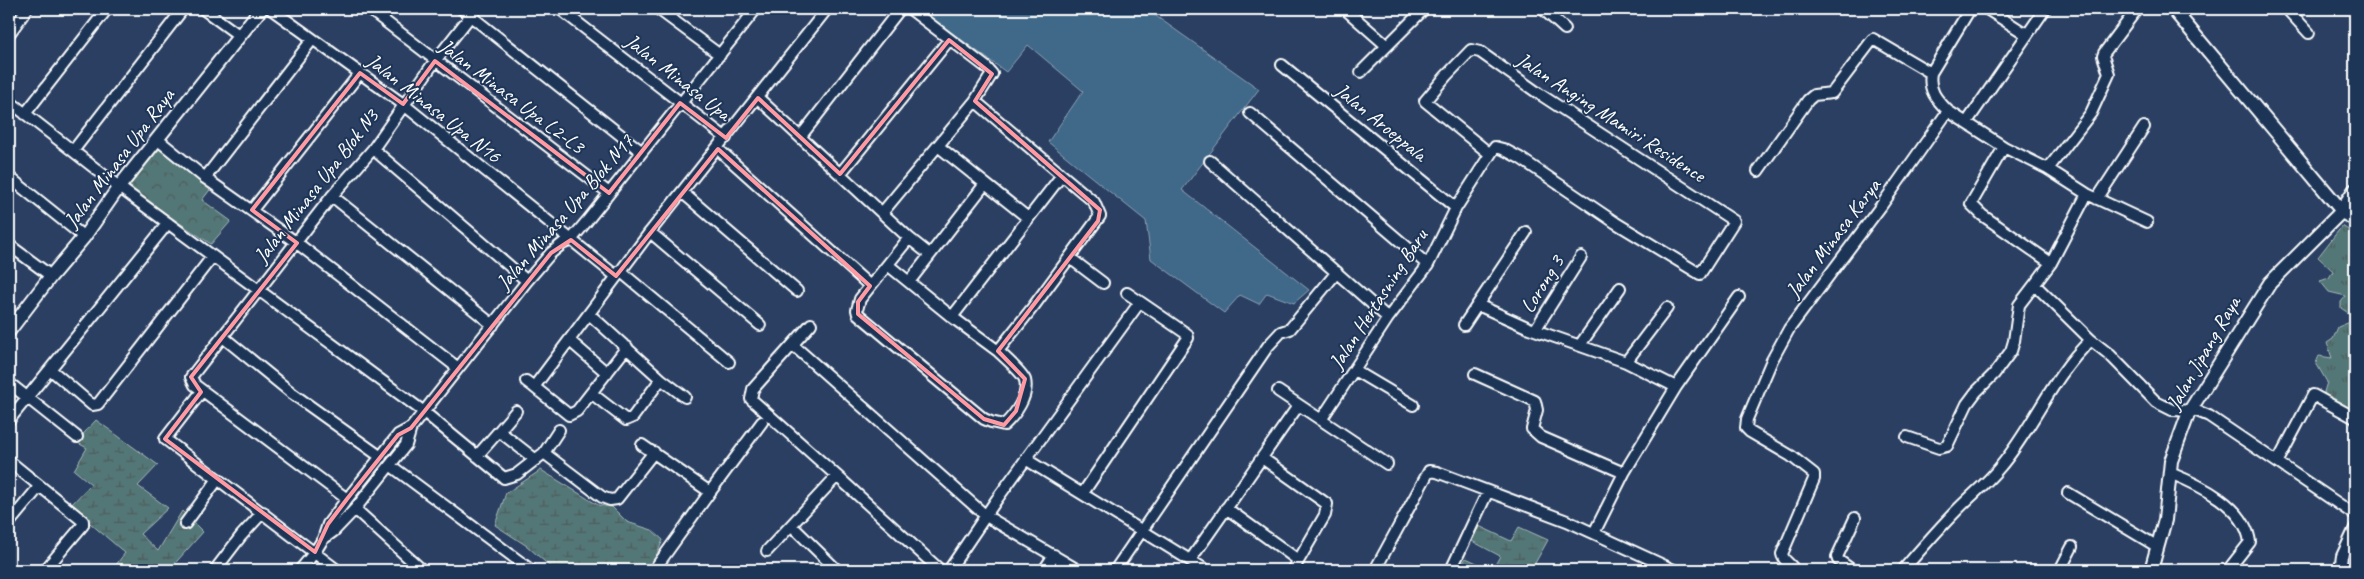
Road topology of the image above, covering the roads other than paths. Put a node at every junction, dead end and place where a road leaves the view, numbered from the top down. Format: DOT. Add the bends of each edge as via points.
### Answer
graph roads {
  1 [pos="27,9"];
  2 [pos="107,9"];
  3 [pos="183,9"];
  4 [pos="203,9"];
  5 [pos="261,9"];
  6 [pos="272,9"];
  7 [pos="369,9"];
  8 [pos="462,9"];
  9 [pos="560,9"];
  10 [pos="658,9"];
  11 [pos="827,9"];
  12 [pos="900,9"];
  13 [pos="910,9"];
  14 [pos="1345,9"];
  15 [pos="1424,9"];
  16 [pos="1543,9"];
  17 [pos="1970,9"];
  18 [pos="1987,9"];
  19 [pos="2045,9"];
  20 [pos="2138,9"];
  21 [pos="2173,9"];
  22 [pos="2287,9"];
  23 [pos="753,10"];
  24 [pos="473,12"];
  25 [pos="1565,29"];
  26 [pos="2309,33"];
  27 [pos="9,34"];
  28 [pos="2026,34"];
  29 [pos="240,36"];
  30 [pos="312,40"];
  31 [pos="949,40"];
  32 [pos="1386,46"];
  33 [pos="720,55"];
  34 [pos="435,61"];
  35 [pos="1282,65"];
  36 [pos="1361,72"];
  37 [pos="360,73"];
  38 [pos="1931,73"];
  39 [pos="758,98"];
  40 [pos="9,101"];
  41 [pos="975,101"];
  42 [pos="403,104"];
  43 [pos="680,104"];
  44 [pos="1948,111"];
  45 [pos="1250,113"];
  46 [pos="25,114"];
  47 [pos="1967,122"];
  48 [pos="2144,128"];
  49 [pos="800,136"];
  50 [pos="726,138"];
  51 [pos="157,139"];
  52 [pos="938,146"];
  53 [pos="2004,147"];
  54 [pos="373,149"];
  55 [pos="718,149"];
  56 [pos="73,151"];
  57 [pos="1493,151"];
  58 [pos="642,152"];
  59 [pos="1210,161"];
  60 [pos="2048,169"];
  61 [pos="1758,171"];
  62 [pos="840,174"];
  63 [pos="1062,175"];
  64 [pos="9,177"];
  65 [pos="205,178"];
  66 [pos="985,184"];
  67 [pos="119,187"];
  68 [pos="2355,191"];
  69 [pos="609,193"];
  70 [pos="683,194"];
  71 [pos="332,196"];
  72 [pos="2092,197"];
  73 [pos="1456,208"];
  74 [pos="252,210"];
  75 [pos="2342,211"];
  76 [pos="882,213"];
  77 [pos="1028,218"];
  78 [pos="2355,218"];
  79 [pos="2147,222"];
  80 [pos="168,223"];
  81 [pos="650,232"];
  82 [pos="1526,232"];
  83 [pos="84,237"];
  84 [pos="909,238"];
  85 [pos="571,240"];
  86 [pos="297,243"];
  87 [pos="9,245"];
  88 [pos="929,254"];
  89 [pos="212,257"];
  90 [pos="1581,257"];
  91 [pos="1070,258"];
  92 [pos="2051,263"];
  93 [pos="888,265"];
  94 [pos="1428,265"];
  95 [pos="1338,272"];
  96 [pos="618,274"];
  97 [pos="51,276"];
  98 [pos="527,282"];
  99 [pos="909,282"];
  100 [pos="1103,283"];
  101 [pos="2035,285"];
  102 [pos="870,286"];
  103 [pos="1620,288"];
  104 [pos="258,289"];
  105 [pos="797,291"];
  106 [pos="1127,293"];
  107 [pos="1740,297"];
  108 [pos="1140,302"];
  109 [pos="1478,305"];
  110 [pos="1667,308"];
  111 [pos="589,314"];
  112 [pos="952,317"];
  113 [pos="1388,318"];
  114 [pos="811,324"];
  115 [pos="493,325"];
  116 [pos="760,325"];
  117 [pos="1464,326"];
  118 [pos="1535,330"];
  119 [pos="9,331"];
  120 [pos="223,337"];
  121 [pos="2091,340"];
  122 [pos="570,342"];
  123 [pos="793,345"];
  124 [pos="1580,345"];
  125 [pos="626,348"];
  126 [pos="998,351"];
  127 [pos="729,362"];
  128 [pos="1626,362"];
  129 [pos="458,368"];
  130 [pos="50,369"];
  131 [pos="1354,370"];
  132 [pos="607,373"];
  133 [pos="1475,374"];
  134 [pos="661,379"];
  135 [pos="9,383"];
  136 [pos="1676,387"];
  137 [pos="202,391"];
  138 [pos="1278,391"];
  139 [pos="591,393"];
  140 [pos="28,396"];
  141 [pos="685,398"];
  142 [pos="1414,405"];
  143 [pos="1298,406"];
  144 [pos="516,411"];
  145 [pos="424,412"];
  146 [pos="2189,412"];
  147 [pos="2355,418"];
  148 [pos="9,420"];
  149 [pos="1321,420"];
  150 [pos="762,422"];
  151 [pos="411,428"];
  152 [pos="559,430"];
  153 [pos="499,431"];
  154 [pos="76,437"];
  155 [pos="1907,437"];
  156 [pos="642,445"];
  157 [pos="654,452"];
  158 [pos="381,456"];
  159 [pos="477,456"];
  160 [pos="540,456"];
  161 [pos="1262,458"];
  162 [pos="1027,460"];
  163 [pos="9,461"];
  164 [pos="2278,461"];
  165 [pos="1387,464"];
  166 [pos="390,465"];
  167 [pos="1624,473"];
  168 [pos="2170,473"];
  169 [pos="837,476"];
  170 [pos="218,480"];
  171 [pos="39,486"];
  172 [pos="1488,491"];
  173 [pos="710,492"];
  174 [pos="1083,493"];
  175 [pos="2068,493"];
  176 [pos="347,499"];
  177 [pos="1226,508"];
  178 [pos="355,509"];
  179 [pos="263,512"];
  180 [pos="2355,515"];
  181 [pos="986,516"];
  182 [pos="1855,518"];
  183 [pos="9,523"];
  184 [pos="185,524"];
  185 [pos="792,526"];
  186 [pos="2355,528"];
  187 [pos="1143,530"];
  188 [pos="1594,533"];
  189 [pos="323,539"];
  190 [pos="2158,546"];
  191 [pos="2072,547"];
  192 [pos="767,551"];
  193 [pos="315,552"];
  194 [pos="1054,555"];
  195 [pos="1191,559"];
  196 [pos="1298,560"];
  197 [pos="45,570"];
  198 [pos="215,570"];
  199 [pos="300,570"];
  200 [pos="337,570"];
  201 [pos="422,570"];
  202 [pos="531,570"];
  203 [pos="654,570"];
  204 [pos="837,570"];
  205 [pos="940,570"];
  206 [pos="949,570"];
  207 [pos="1044,570"];
  208 [pos="1078,570"];
  209 [pos="1115,570"];
  210 [pos="1206,570"];
  211 [pos="1293,570"];
  212 [pos="1375,570"];
  213 [pos="1451,570"];
  214 [pos="1674,570"];
  215 [pos="1794,570"];
  216 [pos="1852,570"];
  217 [pos="1903,570"];
  218 [pos="2060,570"];
  219 [pos="2151,570"];
  220 [pos="2228,570"];
  221 [pos="2340,570"];
  1 -- 27 [label="street"];
  2 -- 46 [label="street"];
  3 -- 56 [label="street"];
  4 -- 29 [label="street"];
  5 -- 29 [label="street, Jalan Minasa Upa Raya"];
  6 -- 30 [label="street, Jalan Minasa Upa N16"];
  7 -- 34 [label="street, Jalan Minasa Upa L2-L3"];
  8 -- 24 [label="street"];
  9 -- 43 [label="street, Jalan Minasa Upa"];
  10 -- 33 [label="street"];
  11 -- 39 [label="street"];
  12 -- 49 [label="street"];
  13 -- 31 [label="street"];
  14 -- 32 [label="street"];
  15 -- 32 [label="street"];
  16 -- 25 [label="street"];
  17 -- 38 [label="street"];
  18 -- 28 [label="street"];
  19 -- 28 [label="street"];
  20 -- 60 [label="street" via="2104,53 2109,74 2091,113"];
  21 -- 75 [label="street"];
  22 -- 26 [label="street"];
  23 -- 33 [label="street, Jalan Minasa Upa Blok N17"];
  24 -- 34 [label="street, Jalan Minasa Upa Blok N3"];
  24 -- 58 [label="street"];
  28 -- 47 [label="street"];
  29 -- 51 [label="street, Jalan Minasa Upa Raya"];
  30 -- 37 [label="street, Jalan Minasa Upa N16"];
  30 -- 65 [label="street"];
  31 -- 41 [label="street" via="992,74"];
  31 -- 62 [label="street"];
  32 -- 36 [label="street"];
  33 -- 43 [label="street, Jalan Minasa Upa Blok N17"];
  34 -- 42 [label="street, Jalan Minasa Upa Blok N3"];
  34 -- 69 [label="street, Jalan Minasa Upa L2-L3"];
  35 -- 73 [label="street, Jalan Aroeppala"];
  37 -- 42 [label="street, Jalan Minasa Upa N16"];
  37 -- 74 [label="street"];
  38 -- 44 [label="street" via="1932,92"];
  38 -- 61 [label="street" via="1873,39 1832,92 1814,95 1808,100"];
  39 -- 49 [label="street"];
  39 -- 50 [label="street"];
  40 -- 46 [label="street"];
  41 -- 52 [label="street"];
  41 -- 63 [label="street"];
  42 -- 54 [label="street, Jalan Minasa Upa Blok N3"];
  42 -- 85 [label="street, Jalan Minasa Upa N16"];
  43 -- 50 [label="street, Jalan Minasa Upa"];
  43 -- 58 [label="street, Jalan Minasa Upa Blok N17"];
  44 -- 47 [label="street"];
  44 -- 215 [label="street, Jalan Minasa Karya" via="1789,329 1747,419 1746,428 1750,432 1814,474 1782,554"];
  45 -- 94 [label="street"];
  46 -- 56 [label="street"];
  47 -- 53 [label="street"];
  48 -- 72 [label="street"];
  49 -- 62 [label="street"];
  50 -- 55 [label="street"];
  51 -- 65 [label="street"];
  51 -- 67 [label="street, Jalan Minasa Upa Raya"];
  52 -- 66 [label="street"];
  52 -- 76 [label="street"];
  53 -- 60 [label="street"];
  53 -- 92 [label="street" via="1970,204"];
  54 -- 71 [label="street, Jalan Minasa Upa Blok N3"];
  54 -- 98 [label="street"];
  55 -- 70 [label="street"];
  55 -- 102 [label="street"];
  56 -- 67 [label="street"];
  57 -- 57 [label="street, Jalan Anging Mamiri Residence" via="1425,101 1468,52 1476,50 1734,221 1700,274 1616,223 1520,158 1503,149"];
  57 -- 73 [label="street, Jalan Hertasning Baru"];
  58 -- 69 [label="street, Jalan Minasa Upa Blok N17"];
  59 -- 95 [label="street"];
  60 -- 72 [label="street"];
  62 -- 76 [label="street"];
  63 -- 77 [label="street"];
  63 -- 91 [label="street" via="1098,206 1100,216"];
  64 -- 83 [label="street"];
  65 -- 74 [label="street"];
  66 -- 77 [label="street"];
  66 -- 88 [label="street"];
  67 -- 80 [label="street"];
  67 -- 83 [label="street, Jalan Minasa Upa Raya"];
  68 -- 75 [label="main road, Jalan Jipang Raya"];
  69 -- 85 [label="street, Jalan Minasa Upa Blok N17"];
  70 -- 81 [label="street"];
  70 -- 105 [label="street"];
  71 -- 86 [label="street, Jalan Minasa Upa Blok N3"];
  71 -- 115 [label="street"];
  72 -- 79 [label="street"];
  72 -- 92 [label="street"];
  73 -- 94 [label="street, Jalan Hertasning Baru"];
  74 -- 86 [label="street"];
  75 -- 78 [label="main road"];
  75 -- 146 [label="street, Jalan Jipang Raya" via="2270,283"];
  76 -- 84 [label="street"];
  77 -- 112 [label="street"];
  80 -- 89 [label="street"];
  80 -- 130 [label="street"];
  81 -- 96 [label="street"];
  81 -- 116 [label="street"];
  82 -- 109 [label="street"];
  83 -- 97 [label="street, Jalan Minasa Upa Raya"];
  84 -- 88 [label="street"];
  84 -- 93 [label="street"];
  85 -- 96 [label="street, Jalan Minasa Upa N16"];
  85 -- 98 [label="street, Jalan Minasa Upa Blok N17" via="551,254"];
  86 -- 104 [label="street, Jalan Minasa Upa Blok N3"];
  86 -- 129 [label="street"];
  87 -- 97 [label="street"];
  88 -- 99 [label="street"];
  89 -- 104 [label="street"];
  89 -- 130 [label="street" via="98,404 92,405"];
  90 -- 118 [label="street, Lorong 3"];
  91 -- 100 [label="street"];
  91 -- 126 [label="street"];
  92 -- 101 [label="street"];
  93 -- 99 [label="street"];
  93 -- 102 [label="street"];
  94 -- 113 [label="street, Jalan Hertasning Baru"];
  95 -- 113 [label="street"];
  95 -- 187 [label="street" via="1294,324 1268,346"];
  96 -- 111 [label="street"];
  96 -- 127 [label="street, Jalan Minasa Upa N16"];
  97 -- 119 [label="street, Jalan Minasa Upa Raya"];
  98 -- 115 [label="street, Jalan Minasa Upa Blok N17"];
  99 -- 112 [label="street"];
  101 -- 121 [label="street"];
  101 -- 155 [label="street" via="2019,306 2010,351 1968,404 1947,446 1939,448"];
  102 -- 126 [label="street" via="858,302 858,314 984,419 1004,424 1016,411 1024,394 1025,379"];
  103 -- 124 [label="street"];
  104 -- 120 [label="street, Jalan Minasa Upa Blok N3"];
  104 -- 145 [label="street"];
  106 -- 108 [label="street"];
  107 -- 136 [label="street"];
  108 -- 162 [label="street"];
  108 -- 174 [label="street" via="1186,334 1187,340"];
  109 -- 117 [label="street"];
  109 -- 118 [label="street"];
  110 -- 128 [label="street"];
  111 -- 122 [label="street"];
  111 -- 125 [label="street"];
  112 -- 126 [label="street"];
  113 -- 131 [label="street, Jalan Hertasning Baru"];
  114 -- 123 [label="street"];
  115 -- 129 [label="street, Jalan Minasa Upa Blok N17"];
  118 -- 124 [label="street"];
  120 -- 137 [label="street, Jalan Minasa Upa Blok N3" via="191,377 193,384"];
  120 -- 158 [label="street" via="293,394"];
  121 -- 146 [label="street" via="2156,402 2172,410"];
  121 -- 217 [label="street" via="2067,367 2000,468 1942,525"];
  122 -- 132 [label="street"];
  122 -- 139 [label="street" via="530,384 569,415 577,411"];
  123 -- 169 [label="street" via="753,389 751,399"];
  123 -- 181 [label="street"];
  124 -- 128 [label="street"];
  125 -- 132 [label="street"];
  125 -- 134 [label="street"];
  128 -- 136 [label="street"];
  129 -- 145 [label="street, Jalan Minasa Upa Blok N17"];
  130 -- 140 [label="street"];
  131 -- 142 [label="street"];
  131 -- 149 [label="street, Jalan Hertasning Baru"];
  132 -- 139 [label="street"];
  133 -- 167 [label="street" via="1535,401 1537,410 1532,429 1541,437"];
  134 -- 139 [label="street" via="633,417 626,420"];
  134 -- 141 [label="street"];
  135 -- 140 [label="street"];
  136 -- 167 [label="street"];
  137 -- 170 [label="street" via="165,438"];
  137 -- 176 [label="street"];
  138 -- 143 [label="street"];
  140 -- 148 [label="street"];
  140 -- 154 [label="street"];
  143 -- 149 [label="street"];
  143 -- 161 [label="street"];
  144 -- 153 [label="street"];
  145 -- 151 [label="street, Jalan Minasa Upa Blok N17"];
  145 -- 159 [label="street"];
  146 -- 164 [label="street" via="2209,416"];
  146 -- 168 [label="street, Jalan Jipang Raya" via="2175,448"];
  147 -- 164 [label="street" via="2313,395"];
  149 -- 165 [label="street"];
  150 -- 173 [label="street"];
  151 -- 158 [label="street" via="398,435"];
  151 -- 166 [label="street" via="406,445"];
  152 -- 160 [label="street"];
  153 -- 159 [label="street"];
  153 -- 160 [label="street"];
  156 -- 157 [label="street"];
  157 -- 160 [label="street" via="617,499 610,500"];
  157 -- 173 [label="street"];
  158 -- 176 [label="street"];
  159 -- 160 [label="street" via="504,478 517,474"];
  161 -- 177 [label="street"];
  161 -- 196 [label="street" via="1327,504 1325,515"];
  162 -- 174 [label="street"];
  162 -- 181 [label="street"];
  163 -- 171 [label="street"];
  164 -- 180 [label="street"];
  166 -- 178 [label="street"];
  166 -- 202 [label="street"];
  167 -- 188 [label="street"];
  168 -- 190 [label="street, Jalan Jipang Raya" via="2166,520"];
  168 -- 220 [label="street" via="2220,500 2247,528 2250,542 2246,551"];
  169 -- 185 [label="street"];
  169 -- 205 [label="street"];
  170 -- 179 [label="street"];
  170 -- 184 [label="street"];
  171 -- 183 [label="street"];
  171 -- 197 [label="street" via="83,521"];
  172 -- 188 [label="street"];
  172 -- 212 [label="street" via="1437,472 1426,473"];
  172 -- 213 [label="street"];
  173 -- 203 [label="street"];
  174 -- 187 [label="street"];
  175 -- 190 [label="street"];
  176 -- 189 [label="street" via="328,524"];
  177 -- 195 [label="street"];
  177 -- 196 [label="street"];
  178 -- 189 [label="street"];
  178 -- 201 [label="street"];
  179 -- 193 [label="street"];
  179 -- 198 [label="street"];
  181 -- 194 [label="street"];
  181 -- 206 [label="street"];
  182 -- 216 [label="street" via="1837,557"];
  185 -- 192 [label="street"];
  185 -- 204 [label="street"];
  186 -- 221 [label="street" via="2342,556"];
  187 -- 195 [label="street"];
  187 -- 209 [label="street"];
  188 -- 214 [label="street"];
  189 -- 193 [label="street"];
  190 -- 219 [label="street, Jalan Jipang Raya"];
  191 -- 218 [label="street"];
  193 -- 199 [label="street"];
  193 -- 200 [label="street"];
  194 -- 207 [label="street"];
  194 -- 208 [label="street"];
  195 -- 210 [label="street"];
  196 -- 211 [label="street"];
}
